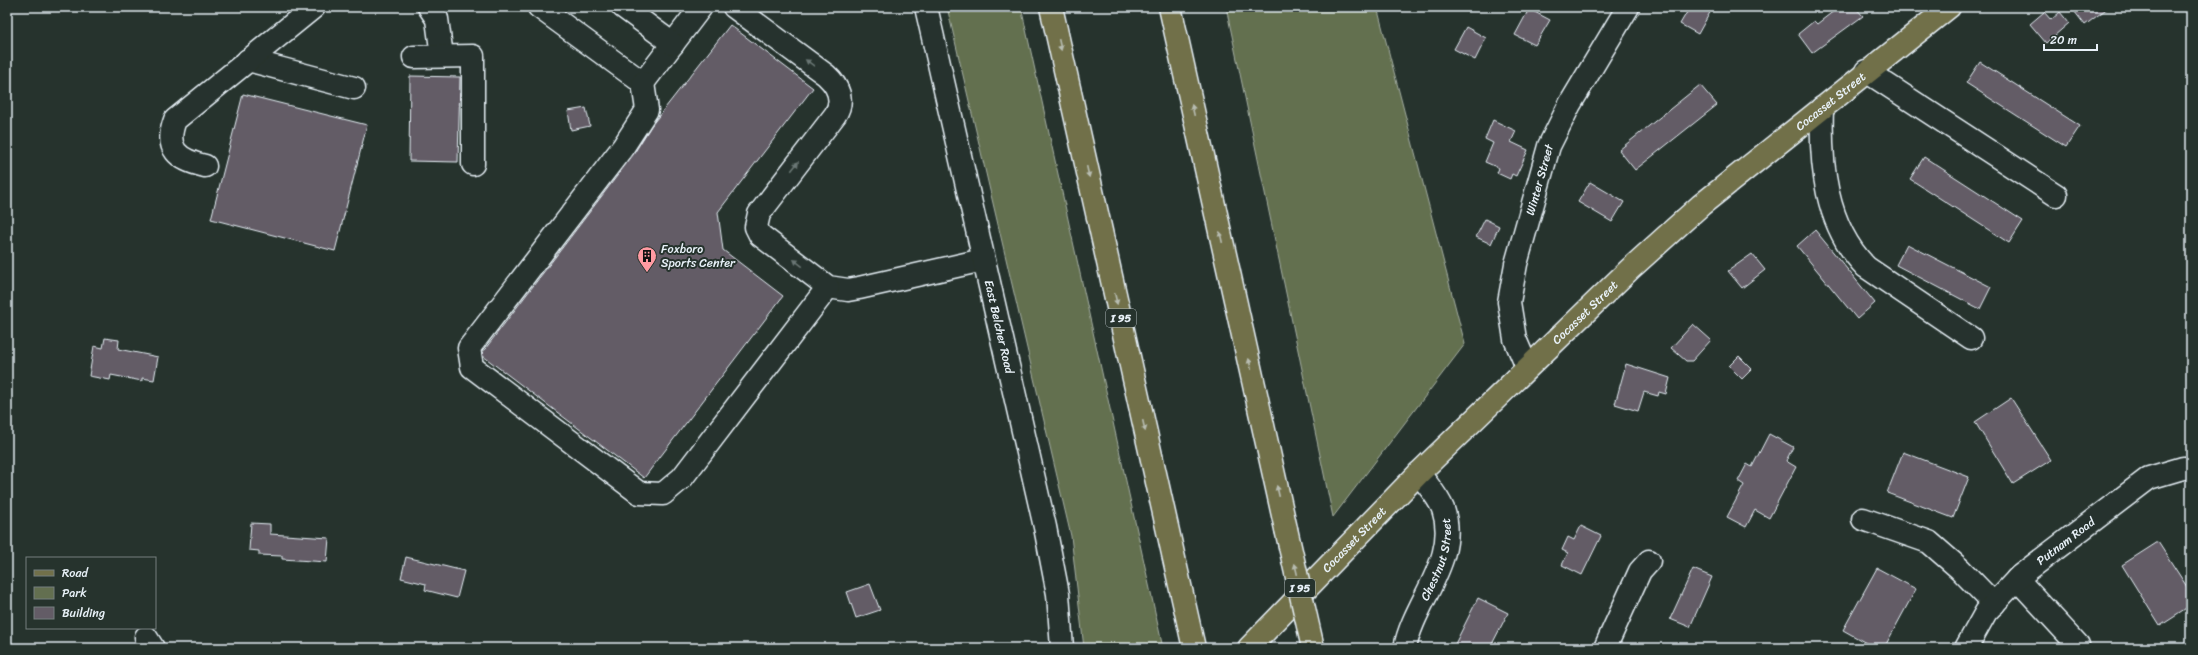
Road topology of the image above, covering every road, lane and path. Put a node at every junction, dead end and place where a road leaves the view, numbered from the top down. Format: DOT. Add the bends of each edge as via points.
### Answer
graph roads {
  1 [pos="314,7"];
  2 [pos="429,7"];
  3 [pos="539,7"];
  4 [pos="623,7"];
  5 [pos="701,7"];
  6 [pos="734,7"];
  7 [pos="926,7"];
  8 [pos="1051,7"];
  9 [pos="1170,7"];
  10 [pos="1628,7"];
  11 [pos="1949,7"];
  12 [pos="673,44"];
  13 [pos="442,56"];
  14 [pos="414,57"];
  15 [pos="248,60"];
  16 [pos="1866,72"];
  17 [pos="643,83"];
  18 [pos="354,88"];
  19 [pos="1822,108"];
  20 [pos="473,164"];
  21 [pos="205,166"];
  22 [pos="2056,195"];
  23 [pos="983,260"];
  24 [pos="828,287"];
  25 [pos="1971,338"];
  26 [pos="1527,367"];
  27 [pos="2191,468"];
  28 [pos="1419,473"];
  29 [pos="1863,520"];
  30 [pos="1649,561"];
  31 [pos="2017,579"];
  32 [pos="1994,604"];
  33 [pos="1192,639"];
  34 [pos="2078,645"];
  35 [pos="1062,648"];
  36 [pos="1249,648"];
  37 [pos="1314,648"];
  38 [pos="1405,648"];
  39 [pos="1605,648"];
  40 [pos="1966,648"];
  1 -- 15 [label="street"];
  2 -- 13 [label="street" via="437,19"];
  3 -- 17 [label="street"];
  4 -- 12 [label="street"];
  5 -- 12 [label="street"];
  24 -- 6 [label="street, one-way" via="760,235 756,221 762,209 838,110 839,92 826,74"];
  7 -- 23 [label="street, East Belcher Road"];
  8 -- 33 [label="main road, I 95, one-way"];
  37 -- 9 [label="main road, I 95, one-way, bridge"];
  10 -- 26 [label="street, Winter Street" via="1570,104 1549,146 1518,256 1509,302 1515,339"];
  11 -- 16 [label="main road, Cocasset Street"];
  12 -- 17 [label="street"];
  13 -- 14 [label="street"];
  13 -- 20 [label="street" via="473,56"];
  15 -- 18 [label="street"];
  15 -- 21 [label="street" via="175,120 171,135 174,150 180,158"];
  16 -- 19 [label="main road, Cocasset Street"];
  16 -- 22 [label="street"];
  17 -- 24 [label="street" via="647,110 623,147 469,348 472,367 639,493 663,494 682,478"];
  19 -- 25 [label="street" via="1826,193 1843,236 1854,254 1866,267"];
  19 -- 26 [label="main road, Cocasset Street" via="1668,234"];
  23 -- 24 [label="street" via="852,290"];
  23 -- 35 [label="street, East Belcher Road" via="1055,576"];
  26 -- 28 [label="main road, Cocasset Street"];
  27 -- 31 [label="street, Putnam Road" via="2149,478"];
  28 -- 36 [label="main road, Cocasset Street"];
  28 -- 38 [label="street, Chestnut Street" via="1440,503 1448,530 1443,559 1408,632"];
  29 -- 32 [label="street" via="1929,542"];
  30 -- 39 [label="street" via="1640,571"];
  31 -- 32 [label="street, Putnam Road"];
  31 -- 34 [label="street"];
  32 -- 40 [label="street, Putnam Road" via="1986,612"];
}
